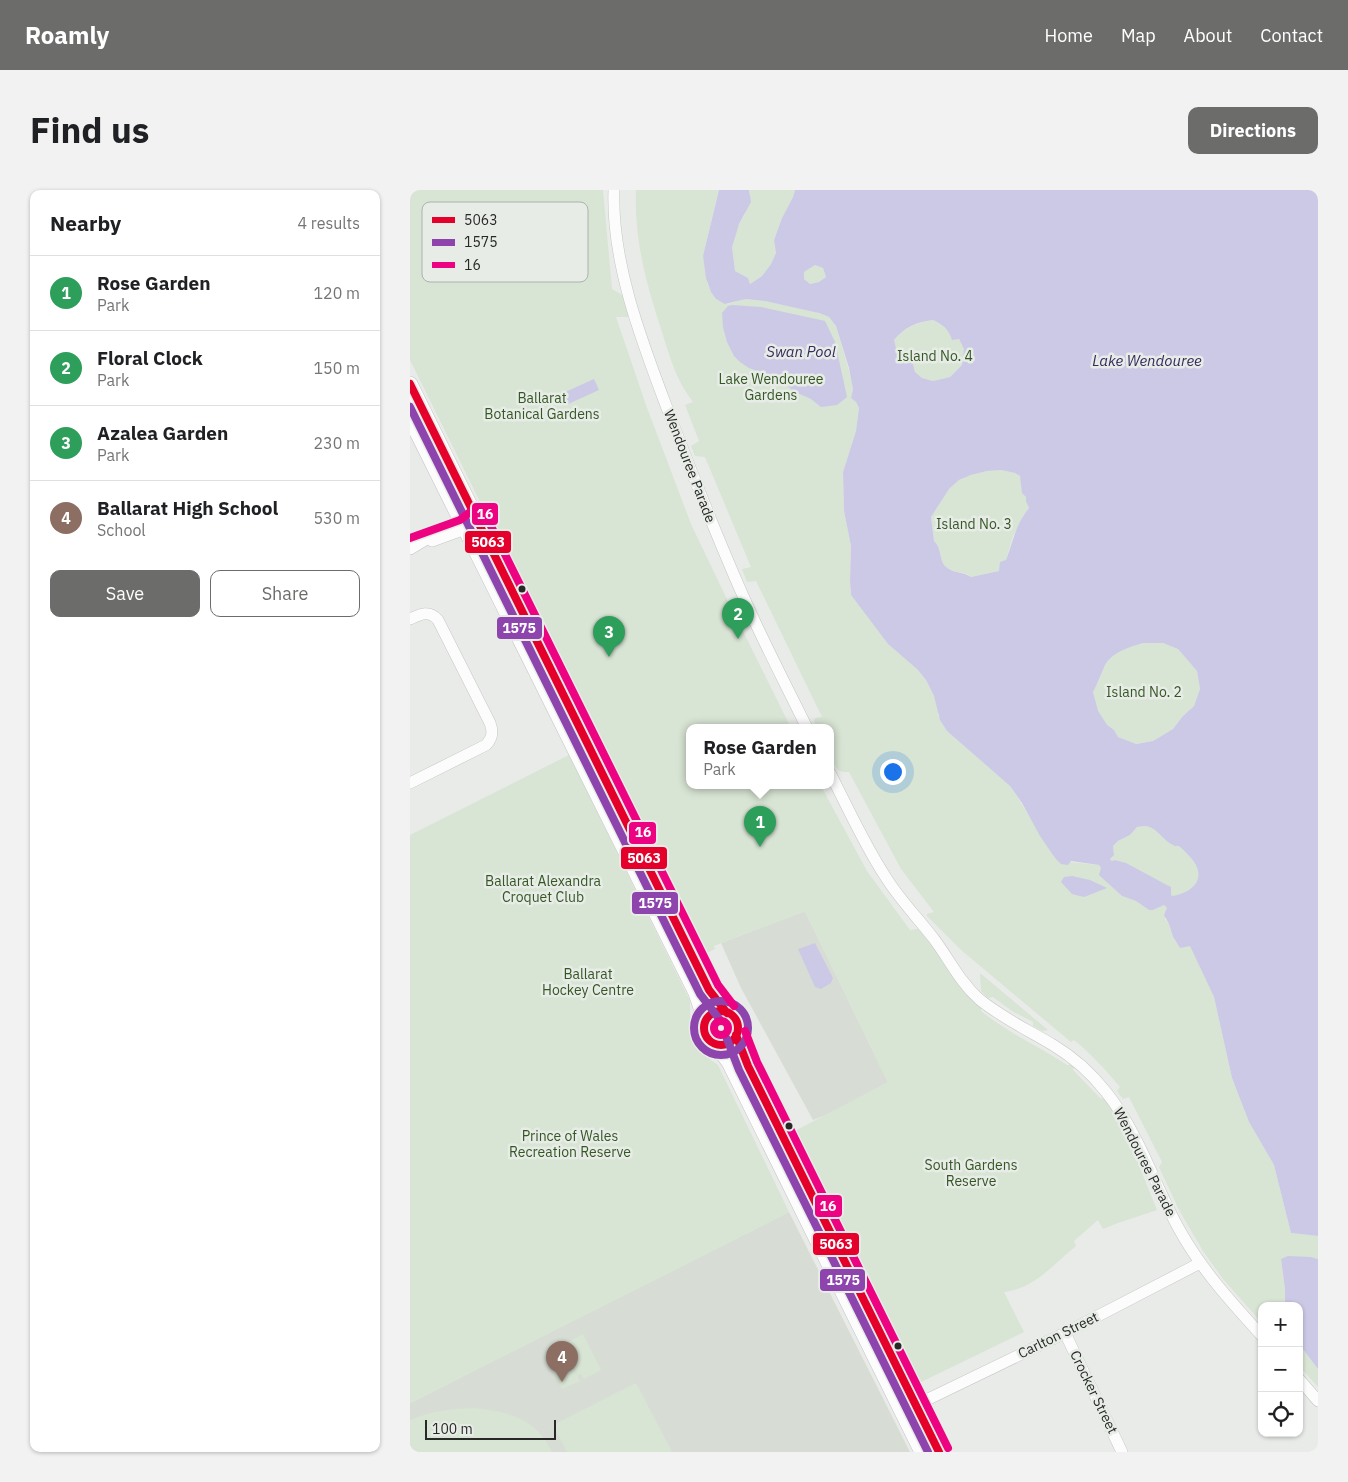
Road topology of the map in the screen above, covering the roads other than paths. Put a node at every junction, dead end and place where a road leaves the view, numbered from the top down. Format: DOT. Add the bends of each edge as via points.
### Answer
graph roads {
  1 [pos="614,190"];
  2 [pos="410,384"];
  3 [pos="410,418"];
  4 [pos="477,519"];
  5 [pos="463,525"];
  6 [pos="411,549"];
  7 [pos="410,619"];
  8 [pos="806,724"];
  9 [pos="492,735"];
  10 [pos="504,736"];
  11 [pos="834,781"];
  12 [pos="410,782"];
  13 [pos="727,1012"];
  14 [pos="704,1025"];
  15 [pos="736,1035"];
  16 [pos="715,1044"];
  17 [pos="816,1204"];
  18 [pos="810,1224"];
  19 [pos="1200,1263"];
  20 [pos="1065,1332"];
  21 [pos="1258,1332"];
  22 [pos="1303,1383"];
  23 [pos="1318,1401"];
  24 [pos="916,1404"];
  25 [pos="922,1452"];
  26 [pos="939,1452"];
  27 [pos="1122,1452"];
  1 -- 8 [label="street, Wendouree Parade" via="615,228 622,267 656,378 737,581"];
  2 -- 4 [label="main road"];
  3 -- 5 [label="main road"];
  4 -- 5 [label="main road"];
  4 -- 13 [label="main road" via="709,990"];
  5 -- 6 [label="street"];
  5 -- 14 [label="main road" via="696,994"];
  7 -- 9 [label="street" via="425,613 438,620 490,723"];
  9 -- 10 [label="street"];
  9 -- 12 [label="street" via="485,746"];
  11 -- 19 [label="street, Wendouree Parade" via="885,877 968,988 998,1014 1068,1055 1096,1080 1116,1105 1139,1144 1179,1229"];
  13 -- 14 [label="main road" via="713,1014"];
  13 -- 15 [label="main road" via="736,1022"];
  14 -- 16 [label="main road" via="707,1038"];
  15 -- 16 [label="main road" via="727,1044"];
  15 -- 17 [label="main road"];
  16 -- 18 [label="main road" via="729,1062"];
  17 -- 18 [label="main road"];
  17 -- 24 [label="main road"];
  18 -- 25 [label="main road"];
  19 -- 20 [label="street, Carlton Street"];
  19 -- 21 [label="street, Wendouree Parade"];
  20 -- 24 [label="street, Carlton Street"];
  20 -- 27 [label="street, Crocker Street"];
  22 -- 23 [label="street"];
  24 -- 26 [label="main road"];
}
